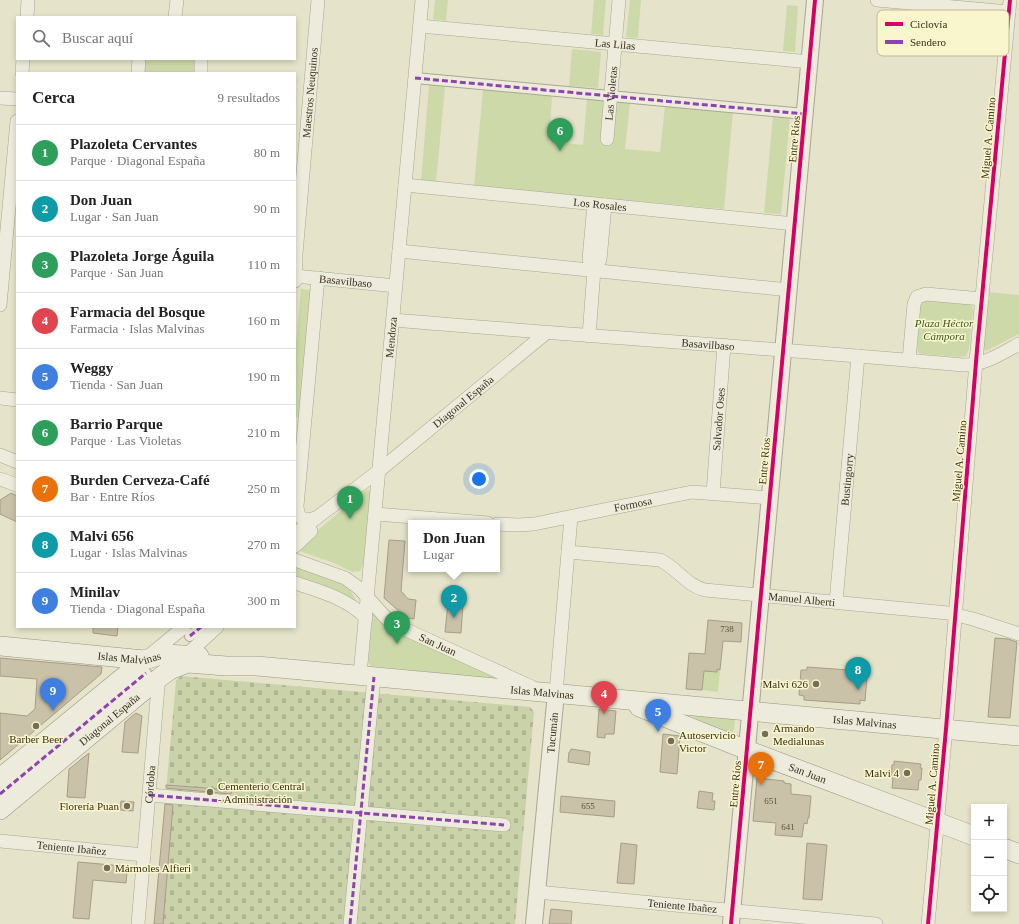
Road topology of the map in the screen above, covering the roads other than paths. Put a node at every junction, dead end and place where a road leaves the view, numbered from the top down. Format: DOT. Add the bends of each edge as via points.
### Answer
graph roads {
  1 [pos="28,0"];
  2 [pos="177,0"];
  3 [pos="318,0"];
  4 [pos="422,0"];
  5 [pos="619,0"];
  6 [pos="816,0"];
  7 [pos="877,0"];
  8 [pos="1009,6"];
  9 [pos="27,16"];
  10 [pos="175,16"];
  11 [pos="420,26"];
  12 [pos="615,44"];
  13 [pos="1004,56"];
  14 [pos="23,60"];
  15 [pos="139,60"];
  16 [pos="202,60"];
  17 [pos="810,62"];
  18 [pos="22,72"];
  19 [pos="138,72"];
  20 [pos="201,72"];
  21 [pos="415,78"];
  22 [pos="611,96"];
  23 [pos="0,98"];
  24 [pos="16,99"];
  25 [pos="805,114"];
  26 [pos="301,125"];
  27 [pos="16,134"];
  28 [pos="607,139"];
  29 [pos="405,185"];
  30 [pos="599,204"];
  31 [pos="795,224"];
  32 [pos="7,249"];
  33 [pos="399,250"];
  34 [pos="296,254"];
  35 [pos="594,270"];
  36 [pos="296,276"];
  37 [pos="318,278"];
  38 [pos="396,286"];
  39 [pos="789,290"];
  40 [pos="982,299"];
  41 [pos="0,305"];
  42 [pos="393,320"];
  43 [pos="546,333"];
  44 [pos="589,336"];
  45 [pos="1019,344"];
  46 [pos="724,345"];
  47 [pos="784,349"];
  48 [pos="858,356"];
  49 [pos="909,360"];
  50 [pos="976,364"];
  51 [pos="0,398"];
  52 [pos="16,400"];
  53 [pos="300,427"];
  54 [pos="0,455"];
  55 [pos="16,462"];
  56 [pos="380,470"];
  57 [pos="0,479"];
  58 [pos="16,486"];
  59 [pos="713,493"];
  60 [pos="770,498"];
  61 [pos="376,514"];
  62 [pos="571,517"];
  63 [pos="316,518"];
  64 [pos="451,520"];
  65 [pos="500,524"];
  66 [pos="296,533"];
  67 [pos="296,545"];
  68 [pos="568,552"];
  69 [pos="296,560"];
  70 [pos="371,566"];
  71 [pos="345,578"];
  72 [pos="296,583"];
  73 [pos="761,596"];
  74 [pos="368,599"];
  75 [pos="836,602"];
  76 [pos="956,614"];
  77 [pos="366,618"];
  78 [pos="198,628"];
  79 [pos="216,628"];
  80 [pos="187,631"];
  81 [pos="1019,634"];
  82 [pos="0,646"];
  83 [pos="186,655"];
  84 [pos="157,663"];
  85 [pos="257,666"];
  86 [pos="367,676"];
  87 [pos="549,692"];
  88 [pos="122,693"];
  89 [pos="619,699"];
  90 [pos="751,711"];
  91 [pos="946,729"];
  92 [pos="1019,736"];
  93 [pos="747,750"];
  94 [pos="0,778"];
  95 [pos="0,794"];
  96 [pos="149,795"];
  97 [pos="0,810"];
  98 [pos="361,813"];
  99 [pos="938,822"];
  100 [pos="504,825"];
  101 [pos="971,835"];
  102 [pos="0,841"];
  103 [pos="1007,849"];
  104 [pos="144,854"];
  105 [pos="1019,854"];
  106 [pos="537,892"];
  107 [pos="732,917"];
  108 [pos="138,924"];
  109 [pos="350,924"];
  110 [pos="534,924"];
  111 [pos="876,924"];
  112 [pos="928,924"];
  1 -- 9 [label="street"];
  2 -- 10 [label="street"];
  3 -- 26 [label="street, Maestros Neuquinos"];
  4 -- 11 [label="street, Mendoza"];
  5 -- 12 [label="street, Las Violetas"];
  6 -- 17 [label="street, Entre Ríos"];
  7 -- 8 [label="street"];
  11 -- 12 [label="street, Las Lilas"];
  11 -- 21 [label="street, Mendoza"];
  12 -- 17 [label="street, Las Lilas"];
  12 -- 22 [label="street, Las Violetas"];
  13 -- 40 [label="street, Miguel A. Camino"];
  14 -- 18 [label="street"];
  15 -- 19 [label="street"];
  16 -- 20 [label="street"];
  17 -- 25 [label="street, Entre Ríos"];
  21 -- 22 [label="street"];
  21 -- 29 [label="street, Mendoza"];
  22 -- 25 [label="street"];
  22 -- 28 [label="street, Las Violetas"];
  23 -- 24 [label="street"];
  25 -- 31 [label="street, Entre Ríos"];
  26 -- 34 [label="street, Maestros Neuquinos"];
  27 -- 32 [label="street"];
  29 -- 30 [label="street, Los Rosales"];
  29 -- 33 [label="street, Mendoza"];
  30 -- 31 [label="street, Los Rosales"];
  30 -- 35 [label="street" via="590,260"];
  31 -- 39 [label="street, Entre Ríos"];
  32 -- 41 [label="street"];
  33 -- 35 [label="street"];
  33 -- 38 [label="street, Mendoza"];
  35 -- 39 [label="street"];
  35 -- 44 [label="street"];
  36 -- 37 [label="street, Basavilbaso"];
  37 -- 38 [label="street, Basavilbaso"];
  37 -- 53 [label="street"];
  38 -- 42 [label="street, Mendoza"];
  39 -- 47 [label="street, Entre Ríos"];
  40 -- 49 [label="street" via="926,294 917,297 914,302"];
  40 -- 50 [label="street, Miguel A. Camino"];
  42 -- 43 [label="street, Basavilbaso"];
  42 -- 56 [label="street, Mendoza"];
  43 -- 44 [label="street, Basavilbaso"];
  43 -- 56 [label="street, Diagonal España"];
  44 -- 46 [label="street, Basavilbaso"];
  45 -- 50 [label="street, Basavilbaso" via="992,359"];
  46 -- 47 [label="street, Basavilbaso"];
  46 -- 59 [label="street, Salvador Oses"];
  47 -- 48 [label="street, Basavilbaso"];
  47 -- 60 [label="street, Entre Ríos"];
  48 -- 49 [label="street, Basavilbaso"];
  48 -- 75 [label="street, Bustingorry"];
  49 -- 50 [label="street, Basavilbaso"];
  50 -- 76 [label="street, Miguel A. Camino"];
  51 -- 52 [label="street"];
  53 -- 63 [label="street" via="297,511 299,516 307,520"];
  54 -- 55 [label="street"];
  56 -- 61 [label="street, Mendoza"];
  56 -- 63 [label="street, Diagonal España"];
  56 -- 67 [label="street, Diagonal España"];
  57 -- 58 [label="street"];
  59 -- 60 [label="street, Formosa"];
  59 -- 62 [label="street, Formosa" via="692,492"];
  60 -- 73 [label="street, Entre Ríos"];
  61 -- 64 [label="street"];
  61 -- 70 [label="street, Mendoza"];
  62 -- 65 [label="street, Formosa" via="526,525"];
  62 -- 68 [label="street, Tucumán"];
  63 -- 66 [label="street, Diagonal España"];
  68 -- 73 [label="street, Manuel Alberti" via="660,560 698,589"];
  68 -- 87 [label="street, Tucumán"];
  69 -- 71 [label="street, San Juan"];
  70 -- 71 [label="street, San Juan" via="361,577"];
  70 -- 74 [label="street, Mendoza"];
  71 -- 74 [label="street, San Juan" via="359,588"];
  72 -- 77 [label="street" via="346,603"];
  73 -- 75 [label="street, Manuel Alberti"];
  73 -- 90 [label="street, Entre Ríos"];
  74 -- 77 [label="street, Mendoza"];
  74 -- 87 [label="street, San Juan" via="386,618 400,627"];
  75 -- 76 [label="street, Manuel Alberti"];
  76 -- 81 [label="street, Manuel Alberti"];
  76 -- 91 [label="street, Miguel A. Camino"];
  77 -- 86 [label="street, Mendoza"];
  78 -- 80 [label="street"];
  79 -- 83 [label="street"];
  80 -- 84 [label="street, Diagonal España"];
  82 -- 84 [label="main road, Islas Malvinas"];
  83 -- 84 [label="main road, Islas Malvinas" via="171,654"];
  83 -- 85 [label="main road, Islas Malvinas" via="225,658"];
  84 -- 85 [label="main road, Islas Malvinas"];
  84 -- 88 [label="main road, Diagonal España"];
  84 -- 96 [label="street, Córdoba"];
  85 -- 86 [label="main road, Islas Malvinas"];
  86 -- 87 [label="main road, Islas Malvinas"];
  86 -- 98 [label="street, Mendoza"];
  87 -- 89 [label="main road, Islas Malvinas"];
  87 -- 106 [label="street, Tucumán"];
  88 -- 94 [label="main road, Diagonal España"];
  88 -- 95 [label="street"];
  88 -- 97 [label="main road, Diagonal España"];
  89 -- 90 [label="main road, Islas Malvinas"];
  89 -- 93 [label="main road, San Juan"];
  90 -- 91 [label="main road, Islas Malvinas"];
  90 -- 93 [label="street, Entre Ríos"];
  91 -- 92 [label="main road, Islas Malvinas"];
  91 -- 99 [label="street, Miguel A. Camino"];
  93 -- 99 [label="main road, San Juan"];
  93 -- 107 [label="street, Entre Ríos"];
  96 -- 98 [label="street"];
  96 -- 104 [label="street, Córdoba"];
  98 -- 100 [label="street"];
  98 -- 109 [label="street, Mendoza"];
  99 -- 101 [label="main road, San Juan"];
  99 -- 112 [label="street, Miguel A. Camino"];
  102 -- 104 [label="street, Teniente Ibañez"];
  103 -- 105 [label="main road"];
  104 -- 108 [label="street, Córdoba"];
  106 -- 107 [label="street, Teniente Ibañez"];
  106 -- 110 [label="street, Tucumán"];
  107 -- 111 [label="street, Teniente Ibañez"];
}
